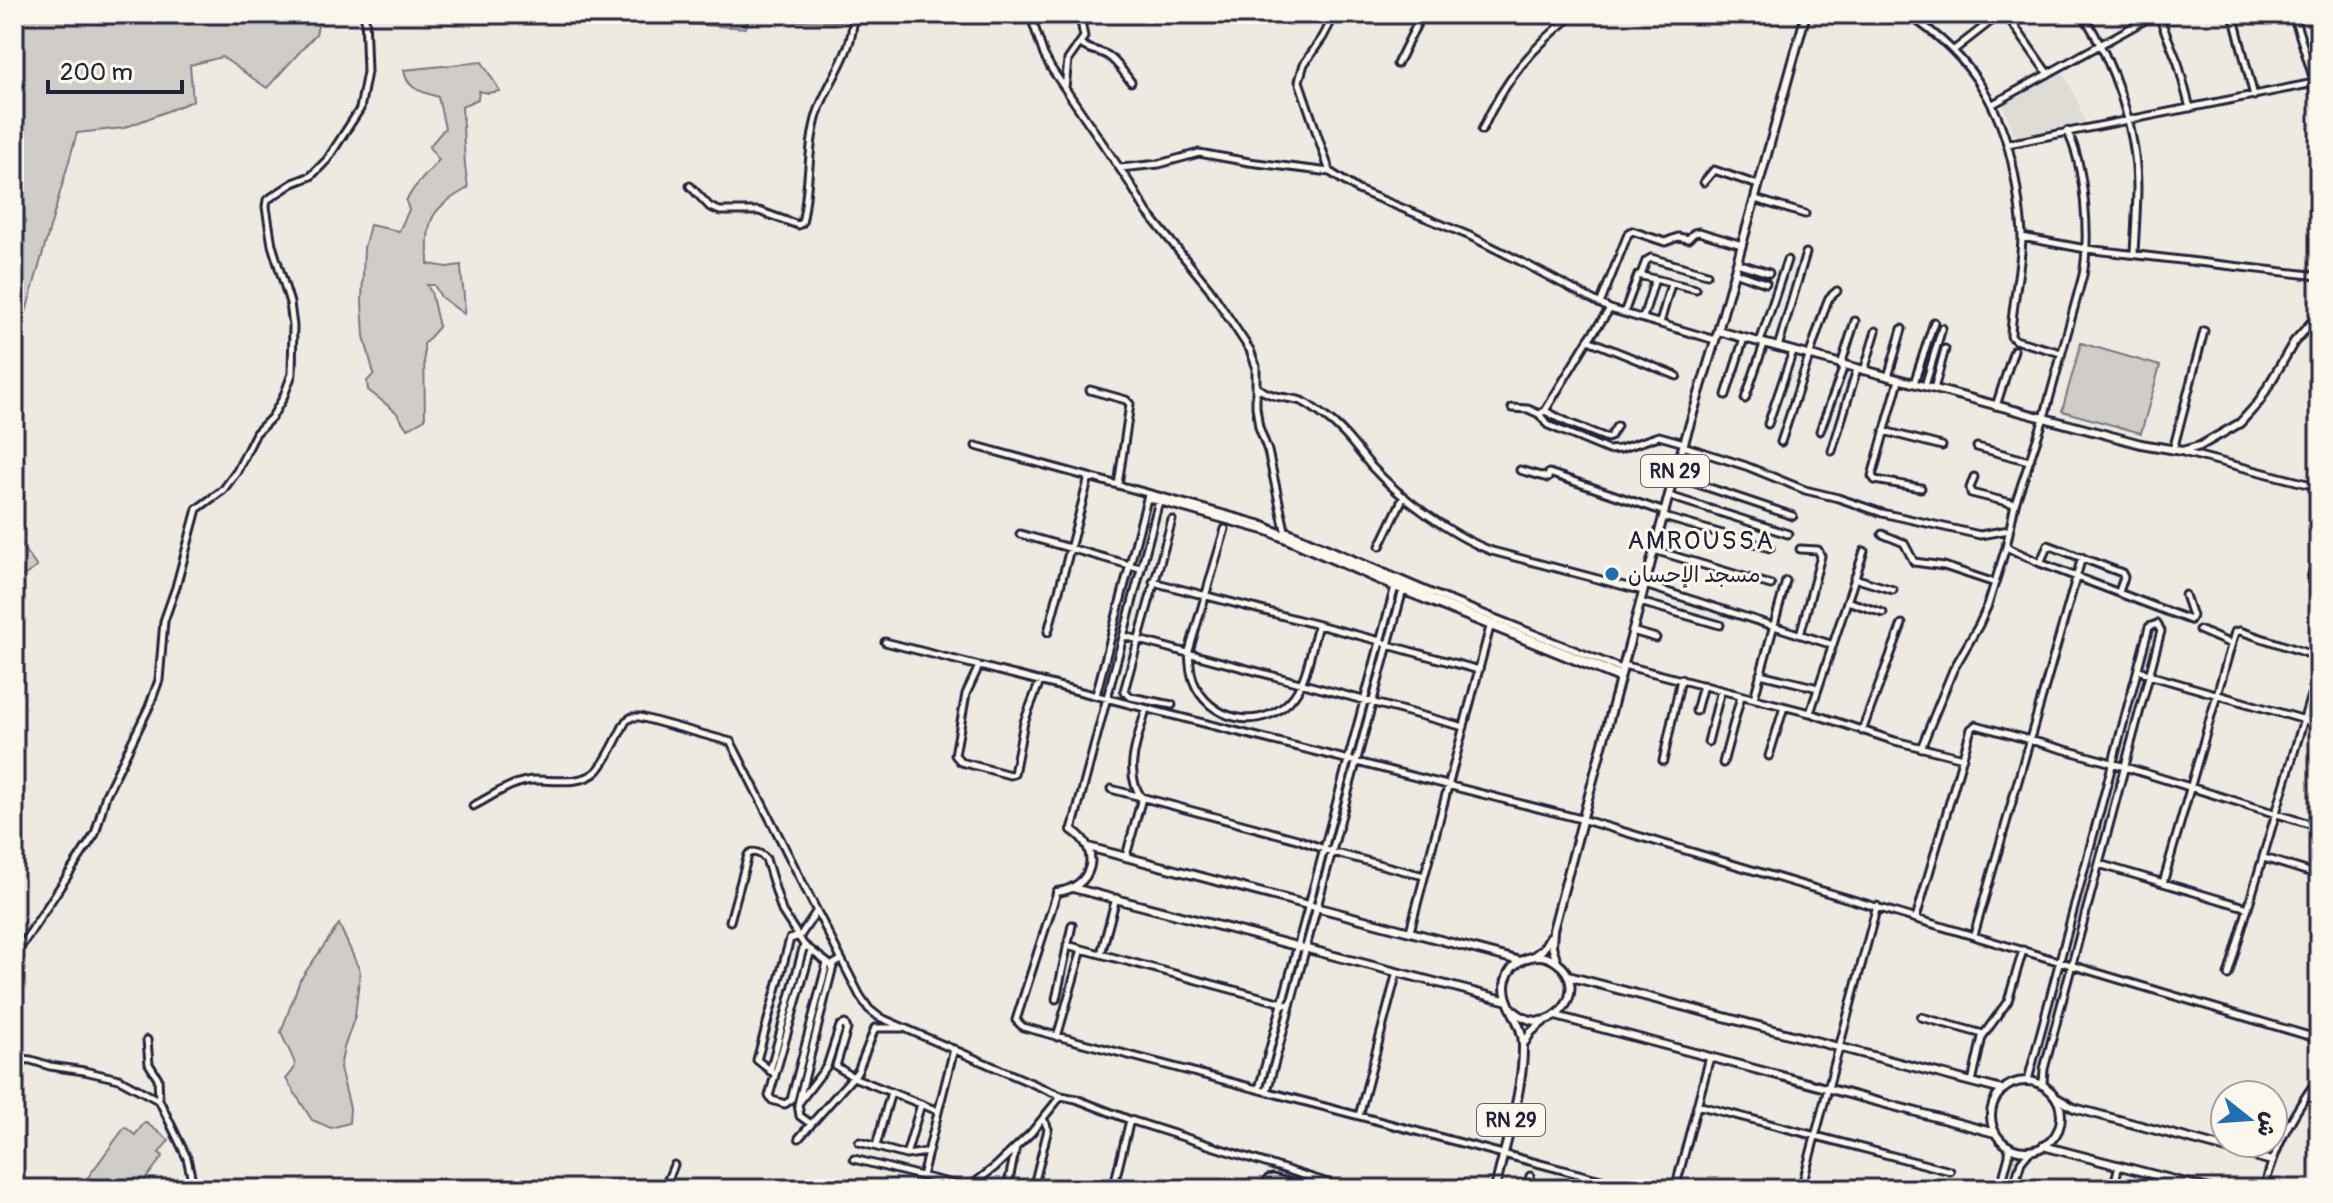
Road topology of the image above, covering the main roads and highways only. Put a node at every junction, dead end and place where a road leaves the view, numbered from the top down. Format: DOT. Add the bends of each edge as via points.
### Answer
graph roads {
  1 [pos="1806,14"];
  2 [pos="2319,314"];
  3 [pos="1718,331"];
  4 [pos="1072,830"];
  5 [pos="1088,847"];
  6 [pos="1073,888"];
  7 [pos="1057,892"];
  8 [pos="1553,930"];
  9 [pos="1532,957"];
  10 [pos="1520,961"];
  11 [pos="1557,962"];
  12 [pos="1568,976"];
  13 [pos="1508,1001"];
  14 [pos="1513,1010"];
  15 [pos="1556,1016"];
  16 [pos="1546,1020"];
  17 [pos="1523,1049"];
  18 [pos="2002,1090"];
  19 [pos="2057,1098"];
  20 [pos="1995,1133"];
  21 [pos="2043,1146"];
  22 [pos="2272,1161"];
  23 [pos="1495,1189"];
  24 [pos="2209,1189"];
  1 -- 3 [label="main road, RN 29"];
  2 -- 3 [label="main road" via="2240,423 2182,451"];
  3 -- 8 [label="main road, RN 29"];
  4 -- 5 [label="main road"];
  5 -- 6 [label="main road" via="1088,872"];
  5 -- 10 [label="main road"];
  6 -- 7 [label="main road"];
  6 -- 13 [label="main road"];
  8 -- 9 [label="main road, RN 29"];
  8 -- 11 [label="main road, RN 29"];
  9 -- 10 [label="main road"];
  9 -- 11 [label="main road"];
  10 -- 13 [label="main road" via="1507,979"];
  11 -- 12 [label="main road"];
  12 -- 15 [label="main road" via="1569,998"];
  12 -- 18 [label="main road"];
  13 -- 14 [label="main road, RN 29"];
  14 -- 16 [label="main road" via="1528,1020"];
  14 -- 17 [label="main road, RN 29"];
  15 -- 16 [label="main road"];
  15 -- 20 [label="main road"];
  16 -- 17 [label="main road" via="1531,1032"];
  17 -- 23 [label="main road, RN 29"];
  18 -- 19 [label="main road" via="2028,1080 2043,1084"];
  18 -- 20 [label="main road" via="1991,1115"];
  19 -- 21 [label="main road" via="2060,1125"];
  19 -- 22 [label="main road" via="2074,1108"];
  20 -- 21 [label="main road" via="2015,1149"];
  21 -- 24 [label="main road"];
}
